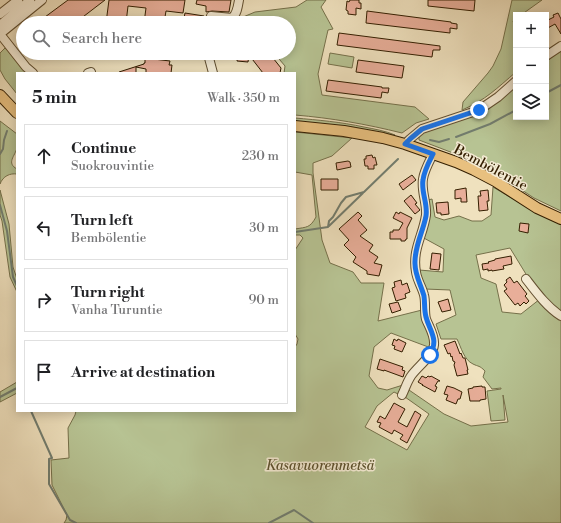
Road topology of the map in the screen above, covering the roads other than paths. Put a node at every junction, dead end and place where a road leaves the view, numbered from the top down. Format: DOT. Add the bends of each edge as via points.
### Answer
graph roads {
  1 [pos="18,0"];
  2 [pos="30,0"];
  3 [pos="42,0"];
  4 [pos="239,0"];
  5 [pos="0,14"];
  6 [pos="22,16"];
  7 [pos="234,16"];
  8 [pos="16,21"];
  9 [pos="0,25"];
  10 [pos="0,34"];
  11 [pos="561,46"];
  12 [pos="549,54"];
  13 [pos="16,55"];
  14 [pos="20,60"];
  15 [pos="209,60"];
  16 [pos="32,72"];
  17 [pos="213,72"];
  18 [pos="513,84"];
  19 [pos="1,96"];
  20 [pos="16,112"];
  21 [pos="296,126"];
  22 [pos="405,144"];
  23 [pos="433,154"];
  24 [pos="561,219"];
  25 [pos="526,279"];
  26 [pos="561,316"];
  27 [pos="402,395"];
  1 -- 5 [label="street"];
  2 -- 9 [label="street"];
  3 -- 6 [label="street"];
  4 -- 7 [label="street"];
  8 -- 10 [label="street"];
  10 -- 13 [label="street"];
  11 -- 12 [label="street"];
  14 -- 16 [label="street"];
  15 -- 17 [label="street"];
  18 -- 22 [label="street" via="479,110 422,129"];
  19 -- 20 [label="main road"];
  21 -- 22 [label="main road, Bembölentie" via="344,131"];
  22 -- 23 [label="main road, Bembölentie"];
  23 -- 24 [label="main road, Bembölentie" via="474,170 537,208"];
  23 -- 27 [label="street" via="422,180 426,214 417,243 415,264 434,345 430,355 411,376"];
  25 -- 26 [label="street" via="554,312"];
}
